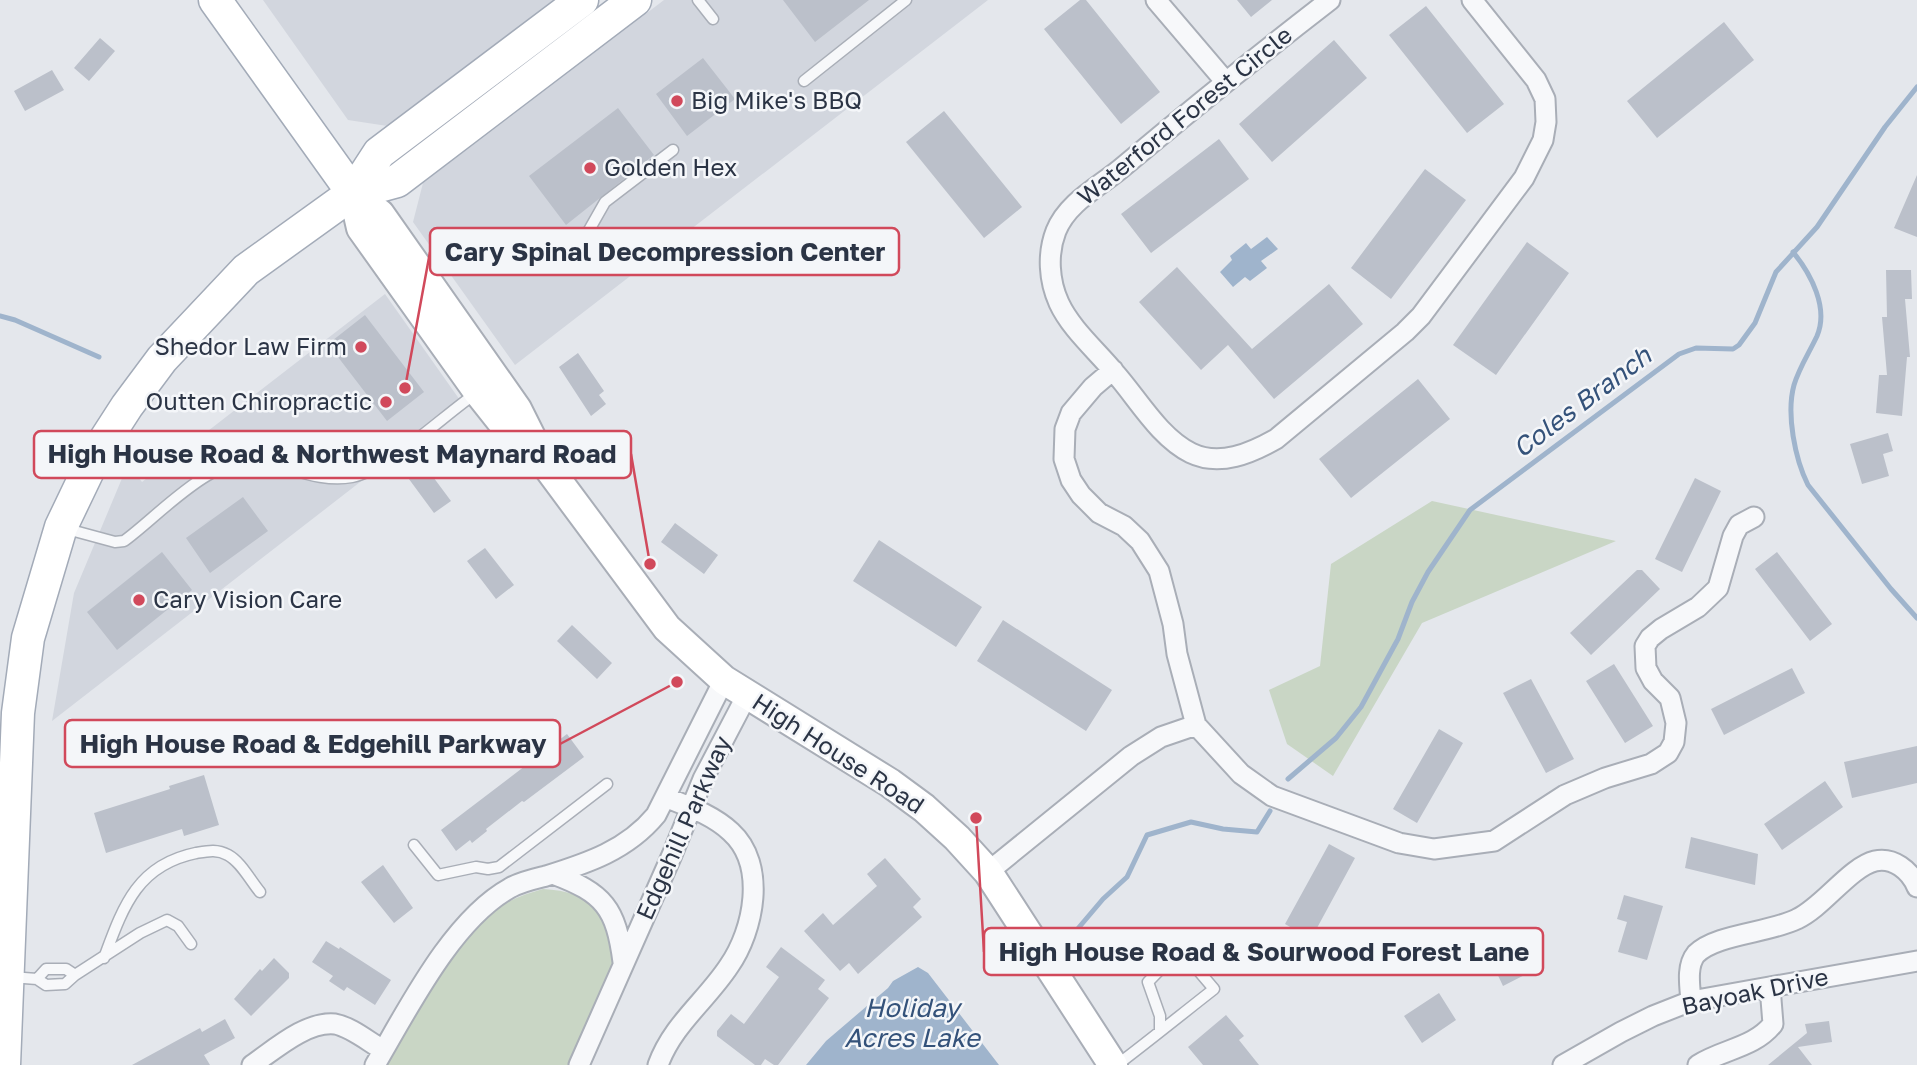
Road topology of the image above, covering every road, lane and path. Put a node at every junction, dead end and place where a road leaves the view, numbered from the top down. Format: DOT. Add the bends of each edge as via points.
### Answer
graph roads {
  1 [pos="582,0"];
  2 [pos="635,0"];
  3 [pos="698,0"];
  4 [pos="906,0"];
  5 [pos="1156,0"];
  6 [pos="1330,0"];
  7 [pos="1472,0"];
  8 [pos="217,1"];
  9 [pos="713,19"];
  10 [pos="804,80"];
  11 [pos="1225,81"];
  12 [pos="673,150"];
  13 [pos="353,193"];
  14 [pos="584,239"];
  15 [pos="1113,370"];
  16 [pos="478,392"];
  17 [pos="543,461"];
  18 [pos="1754,517"];
  19 [pos="61,527"];
  20 [pos="735,687"];
  21 [pos="1196,725"];
  22 [pos="607,784"];
  23 [pos="665,797"];
  24 [pos="691,808"];
  25 [pos="414,845"];
  26 [pos="499,867"];
  27 [pos="988,872"];
  28 [pos="553,874"];
  29 [pos="512,886"];
  30 [pos="1917,887"];
  31 [pos="260,892"];
  32 [pos="191,944"];
  33 [pos="104,958"];
  34 [pos="1917,961"];
  35 [pos="623,963"];
  36 [pos="75,975"];
  37 [pos="22,978"];
  38 [pos="1770,988"];
  39 [pos="1691,1001"];
  40 [pos="1160,1031"];
  41 [pos="379,1058"];
  42 [pos="4,1065"];
  43 [pos="252,1065"];
  44 [pos="579,1065"];
  45 [pos="658,1065"];
  46 [pos="1114,1065"];
  47 [pos="1563,1065"];
  48 [pos="1698,1065"];
  1 -- 13 [label="main road" via="379,153"];
  2 -- 13 [label="main road" via="397,181"];
  3 -- 9 [label="lane"];
  4 -- 10 [label="lane"];
  5 -- 11 [label="street"];
  6 -- 11 [label="street, Waterford Forest Circle"];
  7 -- 15 [label="street, Waterford Forest Circle" via="1536,80 1545,99 1545,131 1524,178 1421,316 1276,439 1235,457 1192,454 1161,429"];
  8 -- 13 [label="main road, High House Road"];
  11 -- 15 [label="street, Waterford Forest Circle" via="1070,208 1057,229 1050,267 1060,305"];
  12 -- 14 [label="lane" via="605,202"];
  13 -- 16 [label="main road, High House Road" via="361,228"];
  13 -- 17 [label="main road, High House Road" via="380,214 517,409"];
  13 -- 19 [label="main road" via="246,270 162,359 96,454"];
  15 -- 21 [label="street" via="1070,413 1064,459 1081,495 1099,513 1124,526 1150,553 1159,570"];
  16 -- 17 [label="main road, High House Road"];
  16 -- 19 [label="lane" via="385,462 352,477 320,477 250,460 201,480 124,541"];
  17 -- 20 [label="main road, High House Road" via="667,628"];
  18 -- 21 [label="street" via="1739,525 1733,536 1718,587 1645,646 1646,668 1670,698 1676,723 1668,753 1651,765 1565,795 1494,841 1417,847 1315,813 1272,796 1241,774"];
  19 -- 37 [label="main road" via="28,639 18,713"];
  20 -- 23 [label="street, Edgehill Parkway"];
  20 -- 24 [label="street, Edgehill Parkway" via="717,749"];
  20 -- 27 [label="main road, High House Road" via="890,783 924,808"];
  21 -- 27 [label="street" via="1161,737 1131,756"];
  22 -- 26 [label="lane"];
  23 -- 24 [label="street"];
  23 -- 28 [label="street, Edgehill Parkway" via="656,815 628,843"];
  24 -- 35 [label="street, Edgehill Parkway"];
  24 -- 45 [label="street" via="738,839 754,887 752,910 746,934 729,966 680,1026"];
  25 -- 26 [label="lane" via="438,875"];
  26 -- 29 [label="lane"];
  27 -- 46 [label="main road, High House Road"];
  28 -- 29 [label="street, Edgehill Parkway"];
  28 -- 35 [label="street, Edgehill Parkway" via="576,882 604,904 619,932"];
  29 -- 41 [label="street, Edgehill Parkway" via="478,913 442,954"];
  30 -- 39 [label="street" via="1903,867 1888,861 1865,865 1798,919 1705,946 1693,958"];
  31 -- 33 [label="lane" via="233,858 215,850 162,864 137,888 118,920"];
  32 -- 33 [label="lane" via="178,926 167,920"];
  33 -- 36 [label="lane"];
  34 -- 38 [label="street, Bayoak Drive"];
  35 -- 44 [label="street, Edgehill Parkway"];
  36 -- 37 [label="lane" via="66,969 46,969"];
  36 -- 37 [label="lane" via="65,984 46,985"];
  37 -- 42 [label="main road"];
  38 -- 39 [label="street, Bayoak Drive"];
  38 -- 48 [label="street" via="1773,1024 1768,1031"];
  39 -- 47 [label="street, Bayoak Drive" via="1621,1032"];
  40 -- 40 [label="lane" via="1214,989 1180,949 1148,982 1160,1016"];
  40 -- 46 [label="lane"];
  41 -- 43 [label="street" via="358,1034 334,1024 304,1029"];
}
